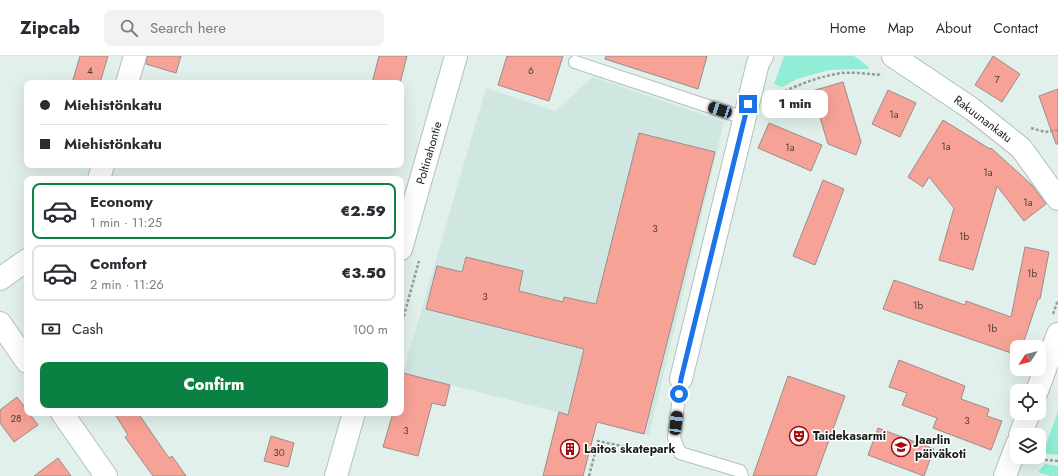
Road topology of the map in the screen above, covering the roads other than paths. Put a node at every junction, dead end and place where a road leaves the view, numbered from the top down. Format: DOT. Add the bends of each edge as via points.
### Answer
graph roads {
  1 [pos="135,56"];
  2 [pos="456,56"];
  3 [pos="762,56"];
  4 [pos="575,62"];
  5 [pos="888,65"];
  6 [pos="128,80"];
  7 [pos="744,118"];
  8 [pos="1051,173"];
  9 [pos="1058,199"];
  10 [pos="404,238"];
  11 [pos="24,262"];
  12 [pos="0,279"];
  13 [pos="0,324"];
  14 [pos="1058,334"];
  15 [pos="24,358"];
  16 [pos="681,379"];
  17 [pos="1040,384"];
  18 [pos="64,416"];
  19 [pos="353,416"];
  20 [pos="1010,463"];
  21 [pos="106,476"];
  22 [pos="336,476"];
  23 [pos="742,476"];
  24 [pos="1005,476"];
  1 -- 6 [label="street"];
  2 -- 10 [label="street, Poltinahontie"];
  3 -- 7 [label="street"];
  4 -- 7 [label="lane"];
  5 -- 8 [label="street, Rakuunankatu" via="972,109"];
  7 -- 16 [label="street"];
  8 -- 9 [label="street, Rakuunankatu"];
  11 -- 12 [label="street"];
  13 -- 15 [label="street"];
  14 -- 17 [label="street"];
  16 -- 23 [label="lane" via="674,438 680,453 740,471"];
  18 -- 21 [label="street"];
  19 -- 22 [label="street"];
  20 -- 24 [label="street"];
}
